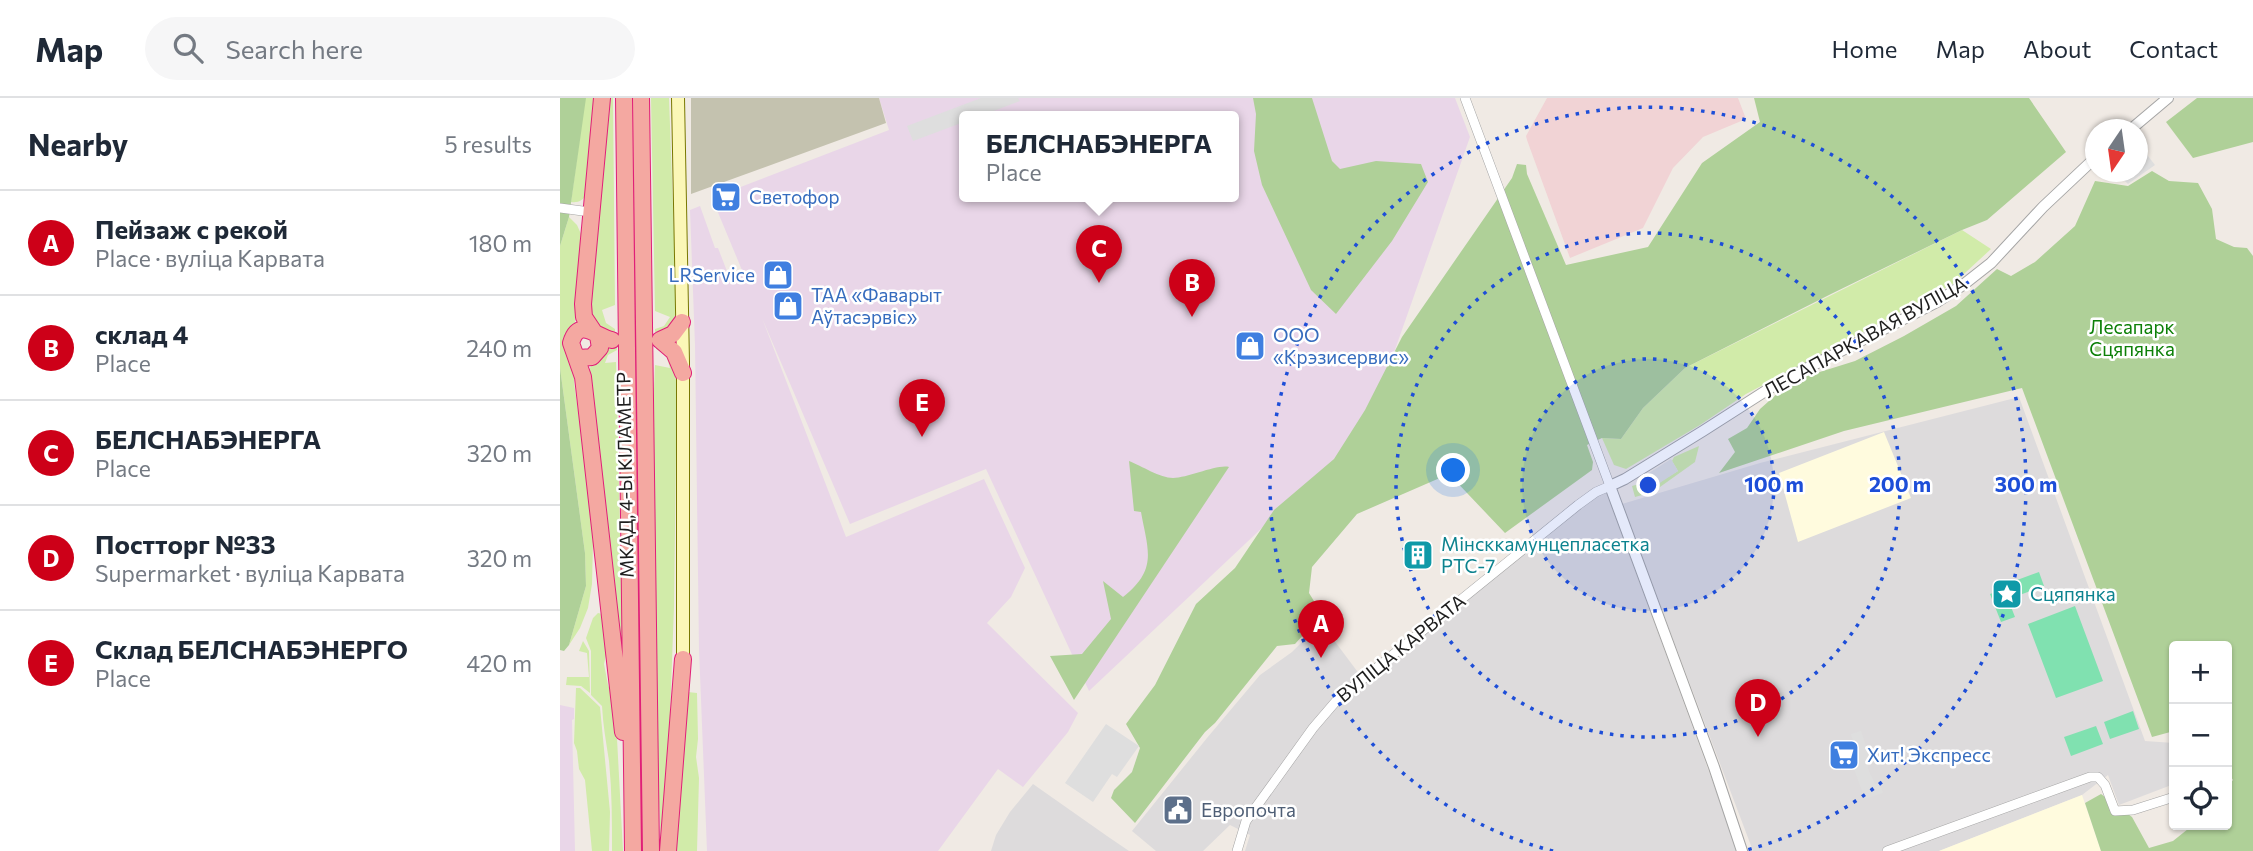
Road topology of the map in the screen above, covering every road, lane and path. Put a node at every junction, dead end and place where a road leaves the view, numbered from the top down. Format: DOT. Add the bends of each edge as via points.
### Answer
graph roads {
  1 [pos="602,98"];
  2 [pos="624,98"];
  3 [pos="642,98"];
  4 [pos="678,98"];
  5 [pos="1465,98"];
  6 [pos="2168,98"];
  7 [pos="2143,119"];
  8 [pos="2085,167"];
  9 [pos="560,208"];
  10 [pos="590,212"];
  11 [pos="583,304"];
  12 [pos="682,322"];
  13 [pos="576,332"];
  14 [pos="597,338"];
  15 [pos="660,340"];
  16 [pos="683,340"];
  17 [pos="575,354"];
  18 [pos="684,373"];
  19 [pos="1610,486"];
  20 [pos="683,659"];
  21 [pos="632,794"];
  22 [pos="2169,799"];
  23 [pos="633,851"];
  24 [pos="651,851"];
  25 [pos="668,851"];
  26 [pos="1237,851"];
  27 [pos="1742,851"];
  28 [pos="1887,851"];
  1 -- 10 [label="highway"];
  2 -- 21 [label="highway, МКАД, 4-Ы КІЛАМЕТР"];
  3 -- 24 [label="highway, МКАД, 4-Ы КІЛАМЕТР"];
  4 -- 12 [label="main road"];
  5 -- 19 [label="street"];
  6 -- 7 [label="street"];
  8 -- 19 [label="street, ЛЕСАПАРКАВАЯ ВУЛІЦА" via="1991,263 1963,285 1778,383"];
  9 -- 10 [label="street"];
  10 -- 11 [label="highway"];
  11 -- 13 [label="highway"];
  11 -- 14 [label="highway" via="584,317"];
  12 -- 15 [label="highway" via="673,334"];
  12 -- 16 [label="main road"];
  13 -- 14 [label="highway" via="588,329"];
  13 -- 17 [label="highway" via="571,343"];
  14 -- 17 [label="highway" via="592,357"];
  15 -- 16 [label="highway"];
  15 -- 18 [label="highway" via="674,352"];
  16 -- 18 [label="main road"];
  17 -- 21 [label="highway" via="583,377"];
  18 -- 20 [label="main road"];
  19 -- 26 [label="street, ВУЛІЦА КАРВАТА" via="1578,505 1336,700 1246,821"];
  19 -- 27 [label="street"];
  20 -- 25 [label="highway"];
  21 -- 23 [label="highway, МКАД, 4-Ы КІЛАМЕТР"];
  22 -- 28 [label="street" via="2115,811 2105,785 2098,777 2090,777"];
}
